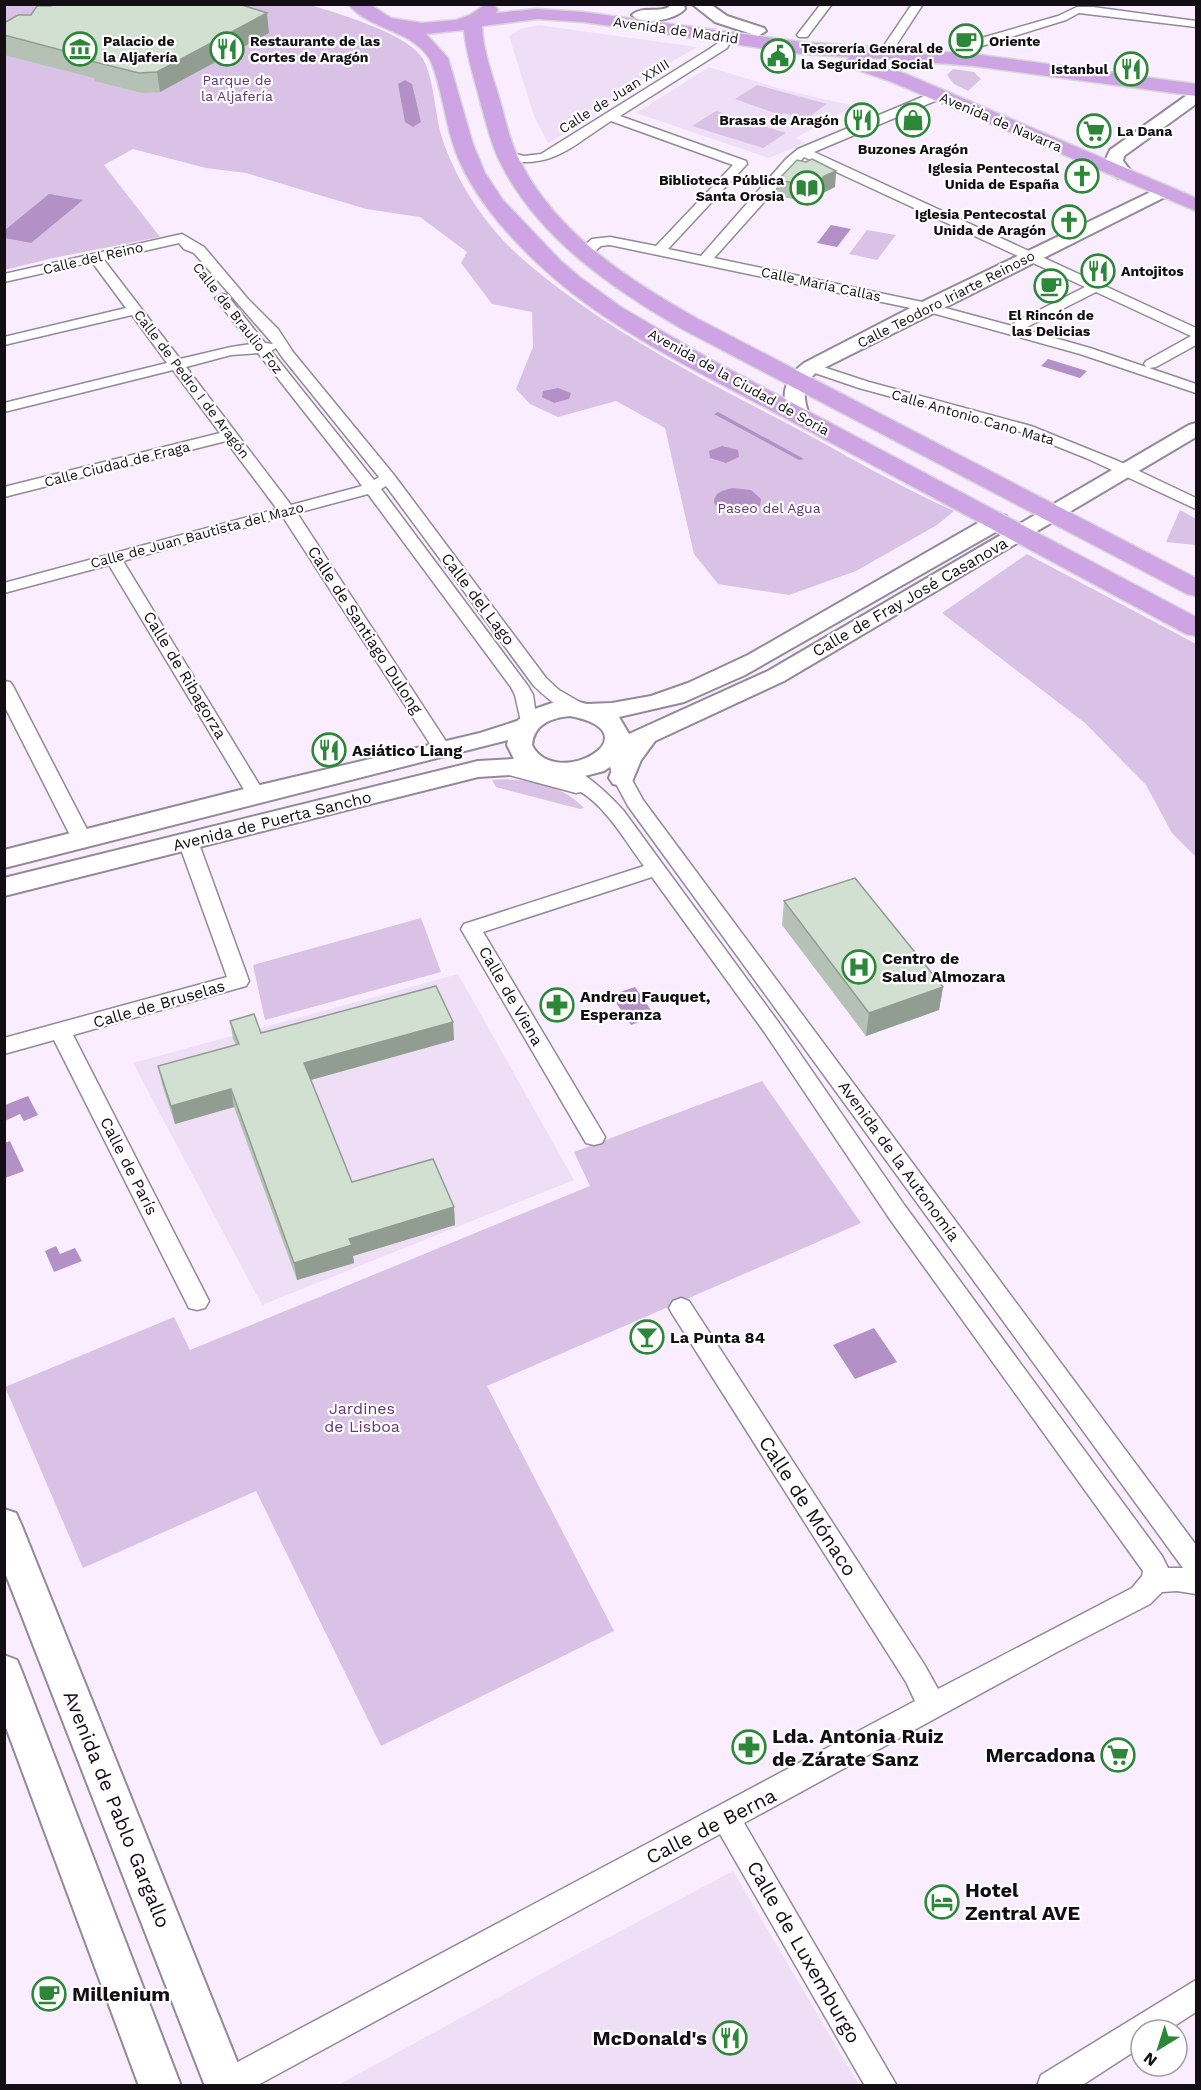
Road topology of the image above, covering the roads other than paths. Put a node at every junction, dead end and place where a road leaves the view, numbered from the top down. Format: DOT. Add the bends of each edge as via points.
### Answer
graph roads {
  1 [pos="357,4"];
  2 [pos="493,4"];
  3 [pos="566,4"];
  4 [pos="676,4"];
  5 [pos="699,4"];
  6 [pos="827,4"];
  7 [pos="918,4"];
  8 [pos="1076,7"];
  9 [pos="640,15"];
  10 [pos="475,21"];
  11 [pos="395,24"];
  12 [pos="1197,24"];
  13 [pos="758,31"];
  14 [pos="727,37"];
  15 [pos="802,41"];
  16 [pos="890,49"];
  17 [pos="968,57"];
  18 [pos="1197,85"];
  19 [pos="940,89"];
  20 [pos="1197,90"];
  21 [pos="1197,97"];
  22 [pos="609,116"];
  23 [pos="803,152"];
  24 [pos="508,156"];
  25 [pos="1114,156"];
  26 [pos="1125,174"];
  27 [pos="1163,191"];
  28 [pos="1197,191"];
  29 [pos="1197,205"];
  30 [pos="186,242"];
  31 [pos="660,250"];
  32 [pos="584,253"];
  33 [pos="1030,256"];
  34 [pos="96,258"];
  35 [pos="705,260"];
  36 [pos="4,278"];
  37 [pos="1091,290"];
  38 [pos="927,307"];
  39 [pos="135,310"];
  40 [pos="1019,326"];
  41 [pos="1197,333"];
  42 [pos="1197,339"];
  43 [pos="4,341"];
  44 [pos="261,346"];
  45 [pos="287,354"];
  46 [pos="1151,364"];
  47 [pos="177,365"];
  48 [pos="804,373"];
  49 [pos="1197,389"];
  50 [pos="4,408"];
  51 [pos="799,414"];
  52 [pos="1197,429"];
  53 [pos="230,435"];
  54 [pos="1127,470"];
  55 [pos="388,478"];
  56 [pos="372,488"];
  57 [pos="4,492"];
  58 [pos="1197,504"];
  59 [pos="287,511"];
  60 [pos="1053,513"];
  61 [pos="1009,527"];
  62 [pos="113,557"];
  63 [pos="4,588"];
  64 [pos="1197,588"];
  65 [pos="1197,628"];
  66 [pos="4,686"];
  67 [pos="584,710"];
  68 [pos="525,716"];
  69 [pos="650,732"];
  70 [pos="442,749"];
  71 [pos="616,749"];
  72 [pos="498,767"];
  73 [pos="550,768"];
  74 [pos="622,778"];
  75 [pos="256,794"];
  76 [pos="603,799"];
  77 [pos="82,840"];
  78 [pos="188,841"];
  79 [pos="4,859"];
  80 [pos="656,869"];
  81 [pos="4,887"];
  82 [pos="61,1032"];
  83 [pos="4,1046"];
  84 [pos="594,1137"];
  85 [pos="196,1301"];
  86 [pos="681,1308"];
  87 [pos="6,1532"];
  88 [pos="1197,1565"];
  89 [pos="1155,1581"];
  90 [pos="1197,1582"];
  91 [pos="4,1672"];
  92 [pos="932,1706"];
  93 [pos="726,1818"];
  94 [pos="1197,1995"];
  95 [pos="160,2085"];
  96 [pos="226,2085"];
  97 [pos="882,2085"];
  98 [pos="1052,2085"];
  1 -- 11 [label="main road" via="375,17"];
  2 -- 10 [label="main road"];
  3 -- 9 [label="main road, Avenida de Madrid"];
  4 -- 9 [label="street" via="677,9 670,14"];
  5 -- 13 [label="street" via="720,19"];
  6 -- 15 [label="street"];
  7 -- 16 [label="street"];
  8 -- 12 [label="street"];
  8 -- 17 [label="street" via="1062,18 971,45"];
  9 -- 13 [label="main road, Avenida de Madrid"];
  10 -- 11 [label="main road, Avenida de Madrid" via="430,28"];
  10 -- 14 [label="main road, Avenida de Madrid" via="566,15"];
  10 -- 24 [label="main road, Avenida de la Ciudad de Soria" via="473,38"];
  11 -- 51 [label="main road, Avenida de la Ciudad de Soria" via="424,40 435,52 477,177 495,204 552,266 613,312"];
  13 -- 15 [label="main road, Avenida de Madrid"];
  14 -- 15 [label="main road, Avenida de Madrid"];
  14 -- 22 [label="street, Calle de Juan XXIII" via="719,48"];
  15 -- 16 [label="main road, Avenida de Madrid"];
  15 -- 16 [label="main road, Avenida de Madrid" via="836,38"];
  15 -- 19 [label="main road, Avenida de Navarra"];
  16 -- 17 [label="main road, Avenida de Madrid"];
  16 -- 19 [label="main road, Avenida de Navarra"];
  17 -- 18 [label="main road, Avenida de Madrid"];
  17 -- 19 [label="main road" via="946,68 940,75"];
  17 -- 20 [label="main road, Avenida de Madrid"];
  19 -- 23 [label="street"];
  19 -- 25 [label="main road, Avenida de Navarra"];
  19 -- 26 [label="main road, Avenida de Navarra"];
  21 -- 25 [label="street"];
  22 -- 24 [label="street, Calle de Juan XXIII" via="545,157 524,160"];
  22 -- 31 [label="street" via="741,164"];
  23 -- 33 [label="street"];
  23 -- 35 [label="street"];
  24 -- 32 [label="main road, Avenida de la Ciudad de Soria" via="524,187"];
  25 -- 26 [label="street"];
  25 -- 28 [label="main road, Avenida de Navarra"];
  26 -- 27 [label="main road, Avenida de Navarra"];
  27 -- 29 [label="main road, Avenida de Navarra"];
  27 -- 33 [label="street, Calle Teodoro Iriarte Reinoso"];
  30 -- 34 [label="street, Calle del Reino"];
  30 -- 44 [label="street, Calle de Braulio Foz" via="187,254"];
  30 -- 45 [label="street, Calle de Braulio Foz" via="199,250 273,332"];
  31 -- 32 [label="street, Calle María Callas" via="605,240"];
  31 -- 35 [label="street, Calle María Callas"];
  32 -- 48 [label="main road, Avenida de la Ciudad de Soria" via="656,305"];
  33 -- 38 [label="street, Calle Teodoro Iriarte Reinoso"];
  33 -- 41 [label="street"];
  34 -- 36 [label="street, Calle del Reino"];
  34 -- 39 [label="street, Calle de Pedro I de Aragón"];
  35 -- 38 [label="street, Calle María Callas"];
  37 -- 40 [label="street"];
  38 -- 48 [label="street, Calle Teodoro Iriarte Reinoso"];
  38 -- 49 [label="street, Calle María Callas" via="1085,351"];
  39 -- 43 [label="street"];
  39 -- 47 [label="street, Calle de Pedro I de Aragón"];
  42 -- 46 [label="street"];
  44 -- 45 [label="street"];
  44 -- 47 [label="street"];
  44 -- 56 [label="street, Calle de Braulio Foz"];
  45 -- 55 [label="street, Calle de Braulio Foz"];
  47 -- 50 [label="street"];
  47 -- 53 [label="street, Calle de Pedro I de Aragón"];
  48 -- 51 [label="street" via="793,394"];
  48 -- 54 [label="street, Calle Antonio Cano Mata" via="861,384 1025,429"];
  48 -- 60 [label="main road, Avenida de la Ciudad de Soria"];
  51 -- 61 [label="main road, Avenida de la Ciudad de Soria"];
  52 -- 54 [label="street, Calle de Fray José Casanova"];
  53 -- 57 [label="street, Calle Ciudad de Fraga"];
  53 -- 59 [label="street, Calle de Pedro I de Aragón"];
  54 -- 58 [label="street, Calle Antonio Cano Mata"];
  54 -- 60 [label="street, Calle de Fray José Casanova"];
  55 -- 56 [label="street, Calle de Juan Bautista del Mazo"];
  55 -- 67 [label="street, Calle del Lago" via="540,682 553,694"];
  56 -- 59 [label="street, Calle de Juan Bautista del Mazo"];
  56 -- 68 [label="street, Calle del Lago" via="519,686"];
  59 -- 62 [label="street, Calle de Juan Bautista del Mazo"];
  59 -- 70 [label="street, Calle de Santiago Dulong"];
  60 -- 61 [label="street, Calle de Fray José Casanova"];
  60 -- 64 [label="main road, Avenida de la Ciudad de Soria"];
  61 -- 65 [label="main road, Avenida de la Ciudad de Soria"];
  61 -- 67 [label="street, Calle de Fray José Casanova" via="716,681 663,701 612,711"];
  61 -- 69 [label="street, Calle de Fray José Casanova" via="768,680"];
  62 -- 63 [label="street, Calle de Juan Bautista del Mazo"];
  62 -- 75 [label="street, Calle de Ribagorza"];
  66 -- 77 [label="street"];
  67 -- 68 [label="street" via="551,710"];
  67 -- 71 [label="street" via="606,718 616,730"];
  68 -- 70 [label="street, Avenida de Puerta Sancho" via="486,739"];
  68 -- 73 [label="street" via="520,745 527,756"];
  69 -- 71 [label="street, Calle de Fray José Casanova"];
  69 -- 74 [label="street" via="629,759"];
  70 -- 75 [label="street, Avenida de Puerta Sancho"];
  71 -- 73 [label="street" via="593,766 578,770"];
  71 -- 74 [label="street, Avenida de la Autonomía"];
  72 -- 73 [label="street, Avenida de Puerta Sancho"];
  72 -- 76 [label="street, Avenida de la Autonomía" via="564,782"];
  72 -- 78 [label="street, Avenida de Puerta Sancho"];
  73 -- 76 [label="street, Avenida de la Autonomía" via="586,785"];
  74 -- 88 [label="street, Avenida de la Autonomía" via="642,811"];
  75 -- 77 [label="street, Avenida de Puerta Sancho"];
  76 -- 80 [label="street, Avenida de la Autonomía"];
  77 -- 79 [label="street, Avenida de Puerta Sancho"];
  78 -- 81 [label="street, Avenida de Puerta Sancho"];
  78 -- 82 [label="street, Calle de Bruselas" via="238,981"];
  80 -- 84 [label="street, Calle de Viena" via="471,929"];
  80 -- 89 [label="street, Avenida de la Autonomía" via="772,1028 897,1212 1153,1564"];
  82 -- 83 [label="street, Calle de Bruselas"];
  82 -- 85 [label="street, Calle de París"];
  86 -- 92 [label="street, Calle de Mónaco"];
  87 -- 96 [label="street, Avenida de Pablo Gargallo"];
  89 -- 90 [label="street"];
  89 -- 92 [label="street, Calle de Berna" via="1141,1596"];
  91 -- 95 [label="street"];
  92 -- 93 [label="street, Calle de Berna"];
  93 -- 96 [label="street, Calle de Berna"];
  93 -- 97 [label="street, Calle de Luxemburgo"];
  94 -- 98 [label="street"];
}
